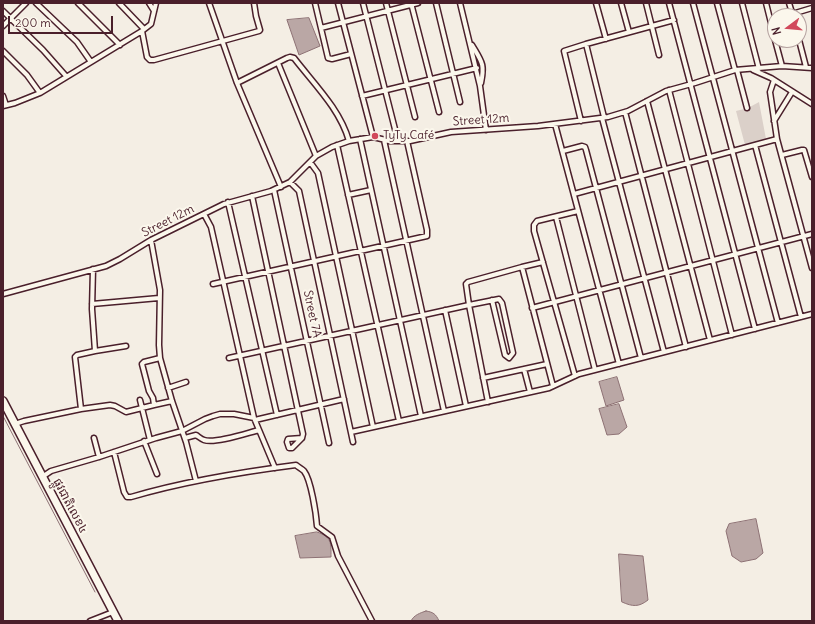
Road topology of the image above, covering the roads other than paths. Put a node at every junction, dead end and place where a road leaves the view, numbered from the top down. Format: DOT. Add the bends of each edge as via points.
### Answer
graph roads {
  1 [pos="26,3"];
  2 [pos="36,3"];
  3 [pos="78,3"];
  4 [pos="119,3"];
  5 [pos="149,3"];
  6 [pos="156,3"];
  7 [pos="209,3"];
  8 [pos="254,3"];
  9 [pos="315,3"];
  10 [pos="338,3"];
  11 [pos="363,3"];
  12 [pos="386,3"];
  13 [pos="418,3"];
  14 [pos="436,3"];
  15 [pos="460,3"];
  16 [pos="596,3"];
  17 [pos="621,3"];
  18 [pos="646,3"];
  19 [pos="669,3"];
  20 [pos="693,3"];
  21 [pos="717,3"];
  22 [pos="742,3"];
  23 [pos="412,4"];
  24 [pos="3,11"];
  25 [pos="388,11"];
  26 [pos="154,12"];
  27 [pos="367,16"];
  28 [pos="10,18"];
  29 [pos="674,20"];
  30 [pos="343,22"];
  31 [pos="3,26"];
  32 [pos="652,26"];
  33 [pos="321,28"];
  34 [pos="143,30"];
  35 [pos="629,32"];
  36 [pos="606,39"];
  37 [pos="223,41"];
  38 [pos="470,41"];
  39 [pos="586,44"];
  40 [pos="120,45"];
  41 [pos="777,48"];
  42 [pos="801,48"];
  43 [pos="3,51"];
  44 [pos="351,54"];
  45 [pos="659,55"];
  46 [pos="91,62"];
  47 [pos="278,62"];
  48 [pos="782,66"];
  49 [pos="806,67"];
  50 [pos="476,68"];
  51 [pos="751,68"];
  52 [pos="812,68"];
  53 [pos="759,69"];
  54 [pos="736,70"];
  55 [pos="453,73"];
  56 [pos="66,76"];
  57 [pos="712,77"];
  58 [pos="431,79"];
  59 [pos="774,80"];
  60 [pos="237,83"];
  61 [pos="407,85"];
  62 [pos="690,85"];
  63 [pos="480,86"];
  64 [pos="385,90"];
  65 [pos="669,90"];
  66 [pos="792,92"];
  67 [pos="40,93"];
  68 [pos="3,96"];
  69 [pos="362,96"];
  70 [pos="646,101"];
  71 [pos="460,102"];
  72 [pos="812,104"];
  73 [pos="5,106"];
  74 [pos="747,108"];
  75 [pos="439,112"];
  76 [pos="625,112"];
  77 [pos="416,117"];
  78 [pos="603,118"];
  79 [pos="581,121"];
  80 [pos="774,121"];
  81 [pos="555,124"];
  82 [pos="486,130"];
  83 [pos="373,137"];
  84 [pos="360,138"];
  85 [pos="777,138"];
  86 [pos="384,140"];
  87 [pos="348,141"];
  88 [pos="398,141"];
  89 [pos="408,141"];
  90 [pos="337,145"];
  91 [pos="755,145"];
  92 [pos="562,151"];
  93 [pos="732,151"];
  94 [pos="782,155"];
  95 [pos="316,156"];
  96 [pos="710,157"];
  97 [pos="310,162"];
  98 [pos="688,163"];
  99 [pos="665,170"];
  100 [pos="642,176"];
  101 [pos="812,177"];
  102 [pos="290,182"];
  103 [pos="619,182"];
  104 [pos="281,187"];
  105 [pos="597,188"];
  106 [pos="274,190"];
  107 [pos="371,190"];
  108 [pos="574,194"];
  109 [pos="348,195"];
  110 [pos="252,196"];
  111 [pos="228,202"];
  112 [pos="578,211"];
  113 [pos="204,214"];
  114 [pos="556,217"];
  115 [pos="812,234"];
  116 [pos="804,236"];
  117 [pos="151,240"];
  118 [pos="406,240"];
  119 [pos="781,243"];
  120 [pos="384,245"];
  121 [pos="759,248"];
  122 [pos="360,250"];
  123 [pos="735,254"];
  124 [pos="336,256"];
  125 [pos="713,260"];
  126 [pos="314,261"];
  127 [pos="544,262"];
  128 [pos="291,266"];
  129 [pos="690,266"];
  130 [pos="522,267"];
  131 [pos="812,268"];
  132 [pos="92,269"];
  133 [pos="268,271"];
  134 [pos="667,272"];
  135 [pos="245,277"];
  136 [pos="644,278"];
  137 [pos="224,282"];
  138 [pos="213,284"];
  139 [pos="622,284"];
  140 [pos="600,290"];
  141 [pos="3,294"];
  142 [pos="576,296"];
  143 [pos="159,298"];
  144 [pos="492,300"];
  145 [pos="554,302"];
  146 [pos="92,304"];
  147 [pos="469,305"];
  148 [pos="532,308"];
  149 [pos="445,310"];
  150 [pos="423,314"];
  151 [pos="812,314"];
  152 [pos="800,317"];
  153 [pos="400,320"];
  154 [pos="778,323"];
  155 [pos="377,325"];
  156 [pos="755,329"];
  157 [pos="352,330"];
  158 [pos="330,335"];
  159 [pos="732,335"];
  160 [pos="307,340"];
  161 [pos="710,340"];
  162 [pos="284,345"];
  163 [pos="126,346"];
  164 [pos="686,346"];
  165 [pos="262,350"];
  166 [pos="95,351"];
  167 [pos="664,352"];
  168 [pos="240,355"];
  169 [pos="160,358"];
  170 [pos="229,358"];
  171 [pos="641,358"];
  172 [pos="547,364"];
  173 [pos="619,364"];
  174 [pos="524,369"];
  175 [pos="595,370"];
  176 [pos="575,376"];
  177 [pos="483,378"];
  178 [pos="186,382"];
  179 [pos="553,386"];
  180 [pos="168,388"];
  181 [pos="530,392"];
  182 [pos="344,399"];
  183 [pos="140,400"];
  184 [pos="3,401"];
  185 [pos="172,401"];
  186 [pos="488,402"];
  187 [pos="154,405"];
  188 [pos="321,405"];
  189 [pos="466,406"];
  190 [pos="142,408"];
  191 [pos="81,409"];
  192 [pos="298,410"];
  193 [pos="444,411"];
  194 [pos="277,415"];
  195 [pos="421,416"];
  196 [pos="255,419"];
  197 [pos="398,421"];
  198 [pos="18,422"];
  199 [pos="374,427"];
  200 [pos="259,430"];
  201 [pos="182,431"];
  202 [pos="351,432"];
  203 [pos="94,438"];
  204 [pos="185,438"];
  205 [pos="302,438"];
  206 [pos="150,440"];
  207 [pos="144,442"];
  208 [pos="353,442"];
  209 [pos="329,443"];
  210 [pos="114,452"];
  211 [pos="99,457"];
  212 [pos="275,468"];
  213 [pos="157,474"];
  214 [pos="42,477"];
  215 [pos="196,481"];
  216 [pos="113,612"];
  217 [pos="90,621"];
  218 [pos="118,621"];
  219 [pos="372,621"];
  1 -- 28 [label="street"];
  2 -- 46 [label="street" via="77,42"];
  3 -- 40 [label="street"];
  4 -- 34 [label="street"];
  5 -- 26 [label="street"];
  6 -- 26 [label="street"];
  7 -- 37 [label="street"];
  8 -- 37 [label="street" via="260,30"];
  9 -- 33 [label="street"];
  10 -- 30 [label="street"];
  11 -- 27 [label="street"];
  12 -- 25 [label="street"];
  13 -- 23 [label="street"];
  14 -- 55 [label="street"];
  15 -- 38 [label="street"];
  16 -- 36 [label="street"];
  17 -- 35 [label="street"];
  18 -- 32 [label="street"];
  19 -- 29 [label="street"];
  20 -- 57 [label="street"];
  21 -- 54 [label="street"];
  22 -- 53 [label="street"];
  23 -- 25 [label="street"];
  23 -- 58 [label="street"];
  24 -- 28 [label="street"];
  25 -- 27 [label="street"];
  25 -- 61 [label="street"];
  26 -- 34 [label="street" via="151,24"];
  27 -- 30 [label="street"];
  27 -- 64 [label="street"];
  28 -- 31 [label="street"];
  28 -- 56 [label="street"];
  29 -- 32 [label="street"];
  29 -- 62 [label="street"];
  30 -- 33 [label="street"];
  30 -- 44 [label="street"];
  32 -- 35 [label="street"];
  32 -- 45 [label="street"];
  33 -- 44 [label="street" via="329,59"];
  34 -- 37 [label="street" via="147,57 152,60"];
  34 -- 40 [label="street"];
  35 -- 36 [label="street"];
  36 -- 39 [label="street"];
  37 -- 60 [label="street"];
  38 -- 50 [label="street"];
  38 -- 63 [label="street" via="484,69"];
  39 -- 78 [label="street"];
  39 -- 79 [label="street" via="564,51"];
  40 -- 46 [label="street"];
  41 -- 48 [label="street"];
  42 -- 49 [label="street"];
  43 -- 67 [label="street" via="27,75"];
  44 -- 69 [label="street"];
  46 -- 56 [label="street"];
  47 -- 60 [label="street"];
  47 -- 87 [label="street" via="294,58 337,113 345,127"];
  47 -- 95 [label="street"];
  48 -- 49 [label="street, Street 12m"];
  48 -- 53 [label="street, Street 12m"];
  49 -- 52 [label="street, Street 12m"];
  50 -- 55 [label="street"];
  50 -- 63 [label="street"];
  51 -- 53 [label="street, Street 12m"];
  51 -- 54 [label="street, Street 12m"];
  51 -- 59 [label="street"];
  54 -- 57 [label="street, Street 12m"];
  54 -- 74 [label="street"];
  55 -- 58 [label="street"];
  55 -- 71 [label="street"];
  56 -- 67 [label="street"];
  57 -- 62 [label="street, Street 12m"];
  57 -- 93 [label="street"];
  58 -- 61 [label="street"];
  58 -- 75 [label="street"];
  59 -- 66 [label="street"];
  59 -- 80 [label="street" via="770,92"];
  60 -- 104 [label="street"];
  61 -- 64 [label="street"];
  61 -- 77 [label="street"];
  62 -- 65 [label="street, Street 12m"];
  62 -- 96 [label="street"];
  63 -- 82 [label="street"];
  64 -- 69 [label="street"];
  64 -- 88 [label="street"];
  65 -- 70 [label="street, Street 12m"];
  65 -- 98 [label="street"];
  66 -- 72 [label="street"];
  66 -- 80 [label="street"];
  67 -- 73 [label="street"];
  68 -- 73 [label="street"];
  69 -- 83 [label="street"];
  70 -- 76 [label="street, Street 12m"];
  70 -- 99 [label="street"];
  76 -- 78 [label="street, Street 12m"];
  76 -- 100 [label="street"];
  78 -- 79 [label="street, Street 12m"];
  78 -- 103 [label="street"];
  79 -- 81 [label="street, Street 12m"];
  80 -- 85 [label="street"];
  81 -- 82 [label="street, Street 12m"];
  81 -- 92 [label="street"];
  82 -- 89 [label="street, Street 12m" via="451,132"];
  83 -- 84 [label="street, Street 12m"];
  83 -- 86 [label="street, Street 12m"];
  84 -- 87 [label="street, Street 12m"];
  84 -- 107 [label="street"];
  85 -- 91 [label="street"];
  85 -- 94 [label="street"];
  86 -- 88 [label="street, Street 12m"];
  86 -- 118 [label="street"];
  87 -- 90 [label="street, Street 12m"];
  88 -- 89 [label="street, Street 12m"];
  89 -- 118 [label="street" via="428,234"];
  90 -- 95 [label="street, Street 12m"];
  90 -- 109 [label="street"];
  91 -- 93 [label="street"];
  91 -- 119 [label="street"];
  92 -- 105 [label="street" via="585,147"];
  92 -- 108 [label="street"];
  93 -- 96 [label="street"];
  93 -- 121 [label="street"];
  94 -- 101 [label="street" via="804,150"];
  94 -- 116 [label="street"];
  95 -- 97 [label="street, Street 12m"];
  96 -- 98 [label="street"];
  96 -- 123 [label="street"];
  97 -- 102 [label="street, Street 12m"];
  97 -- 124 [label="street" via="318,173"];
  98 -- 99 [label="street"];
  98 -- 125 [label="street"];
  99 -- 100 [label="street"];
  99 -- 129 [label="street"];
  100 -- 103 [label="street"];
  100 -- 134 [label="street"];
  102 -- 104 [label="street, Street 12m"];
  102 -- 126 [label="street" via="298,191"];
  103 -- 105 [label="street"];
  103 -- 136 [label="street"];
  104 -- 106 [label="street, Street 12m"];
  105 -- 108 [label="street"];
  105 -- 139 [label="street"];
  106 -- 110 [label="street, Street 12m"];
  106 -- 128 [label="street, Street 7A"];
  107 -- 109 [label="street"];
  107 -- 120 [label="street"];
  108 -- 112 [label="street"];
  109 -- 122 [label="street"];
  110 -- 111 [label="street, Street 12m"];
  110 -- 133 [label="street"];
  111 -- 113 [label="street, Street 12m"];
  111 -- 135 [label="street"];
  112 -- 114 [label="street"];
  112 -- 140 [label="street"];
  113 -- 117 [label="street, Street 12m"];
  113 -- 137 [label="street" via="211,228"];
  114 -- 127 [label="street" via="537,221 534,225"];
  114 -- 142 [label="street"];
  115 -- 116 [label="street"];
  116 -- 119 [label="street"];
  116 -- 131 [label="street"];
  117 -- 132 [label="street, Street 12m" via="106,266"];
  117 -- 143 [label="street" via="160,290"];
  118 -- 120 [label="street"];
  118 -- 150 [label="street"];
  119 -- 121 [label="street"];
  119 -- 152 [label="street"];
  120 -- 122 [label="street"];
  120 -- 153 [label="street"];
  121 -- 123 [label="street"];
  121 -- 154 [label="street"];
  122 -- 124 [label="street"];
  122 -- 155 [label="street"];
  123 -- 125 [label="street"];
  123 -- 156 [label="street"];
  124 -- 126 [label="street"];
  124 -- 157 [label="street"];
  125 -- 129 [label="street"];
  125 -- 159 [label="street"];
  126 -- 128 [label="street"];
  126 -- 158 [label="street"];
  127 -- 130 [label="street"];
  127 -- 145 [label="street"];
  128 -- 133 [label="street"];
  128 -- 160 [label="street, Street 7A"];
  129 -- 134 [label="street"];
  129 -- 161 [label="street"];
  130 -- 147 [label="street" via="468,282 466,288"];
  130 -- 148 [label="street"];
  132 -- 141 [label="street, Street 12m"];
  132 -- 146 [label="street"];
  133 -- 135 [label="street"];
  133 -- 162 [label="street"];
  134 -- 136 [label="street"];
  134 -- 164 [label="street"];
  135 -- 137 [label="street"];
  135 -- 165 [label="street"];
  136 -- 139 [label="street"];
  136 -- 167 [label="street"];
  137 -- 138 [label="street"];
  137 -- 168 [label="street"];
  139 -- 140 [label="street"];
  139 -- 171 [label="street"];
  140 -- 142 [label="street"];
  140 -- 173 [label="street"];
  142 -- 145 [label="street"];
  142 -- 175 [label="street"];
  143 -- 146 [label="street"];
  143 -- 169 [label="street"];
  144 -- 144 [label="street" via="499,299 502,303 513,353 509,358 505,355"];
  144 -- 147 [label="street"];
  145 -- 148 [label="street"];
  145 -- 176 [label="street"];
  146 -- 166 [label="street"];
  147 -- 149 [label="street"];
  147 -- 177 [label="street"];
  148 -- 172 [label="street"];
  149 -- 150 [label="street"];
  149 -- 189 [label="street"];
  150 -- 153 [label="street"];
  150 -- 193 [label="street"];
  151 -- 152 [label="street"];
  152 -- 154 [label="street"];
  153 -- 155 [label="street"];
  153 -- 195 [label="street"];
  154 -- 156 [label="street"];
  155 -- 157 [label="street"];
  155 -- 197 [label="street"];
  156 -- 159 [label="street"];
  157 -- 158 [label="street"];
  157 -- 199 [label="street"];
  158 -- 160 [label="street"];
  158 -- 182 [label="street"];
  159 -- 161 [label="street"];
  160 -- 162 [label="street"];
  160 -- 188 [label="street, Street 7A"];
  161 -- 164 [label="street"];
  162 -- 165 [label="street"];
  162 -- 192 [label="street"];
  163 -- 166 [label="street"];
  164 -- 167 [label="street"];
  165 -- 168 [label="street"];
  165 -- 194 [label="street"];
  166 -- 191 [label="street" via="75,357"];
  167 -- 171 [label="street"];
  168 -- 170 [label="street"];
  168 -- 196 [label="street"];
  169 -- 180 [label="street"];
  169 -- 187 [label="street" via="142,364"];
  171 -- 173 [label="street"];
  172 -- 174 [label="street"];
  172 -- 179 [label="street"];
  173 -- 175 [label="street"];
  174 -- 177 [label="street"];
  174 -- 181 [label="street"];
  175 -- 176 [label="street"];
  176 -- 179 [label="street"];
  177 -- 186 [label="street"];
  178 -- 180 [label="street"];
  179 -- 181 [label="street"];
  180 -- 185 [label="street"];
  181 -- 186 [label="street"];
  182 -- 188 [label="street"];
  182 -- 202 [label="street"];
  183 -- 190 [label="street"];
  184 -- 198 [label="highway, ផ្លូវជាតិលេខ៤"];
  185 -- 187 [label="street"];
  185 -- 201 [label="street"];
  186 -- 189 [label="street"];
  187 -- 190 [label="street"];
  188 -- 192 [label="street"];
  188 -- 209 [label="street, Street 7A"];
  189 -- 193 [label="street"];
  190 -- 191 [label="street" via="126,412 110,405"];
  190 -- 206 [label="street"];
  191 -- 198 [label="street"];
  192 -- 194 [label="street"];
  192 -- 205 [label="street" via="304,434"];
  193 -- 195 [label="street"];
  194 -- 196 [label="street"];
  195 -- 197 [label="street"];
  196 -- 200 [label="street"];
  196 -- 201 [label="street" via="220,414 205,418"];
  197 -- 199 [label="street"];
  198 -- 214 [label="highway, ផ្លូវជាតិលេខ៤"];
  199 -- 202 [label="street"];
  200 -- 204 [label="street" via="211,441 201,440 196,435"];
  200 -- 212 [label="street"];
  201 -- 204 [label="street"];
  201 -- 206 [label="street"];
  202 -- 208 [label="street"];
  203 -- 211 [label="street"];
  204 -- 215 [label="street"];
  206 -- 207 [label="street"];
  207 -- 210 [label="street"];
  207 -- 213 [label="street"];
  210 -- 211 [label="street"];
  210 -- 215 [label="street" via="127,497"];
  211 -- 214 [label="street" via="51,471"];
  212 -- 215 [label="street"];
  212 -- 219 [label="street" via="296,465 303,470 318,526 332,537 338,556"];
  214 -- 216 [label="highway, ផ្លូវជាតិលេខ៤"];
  216 -- 217 [label="street"];
  216 -- 218 [label="highway, ផ្លូវជាតិលេខ៤"];
}
